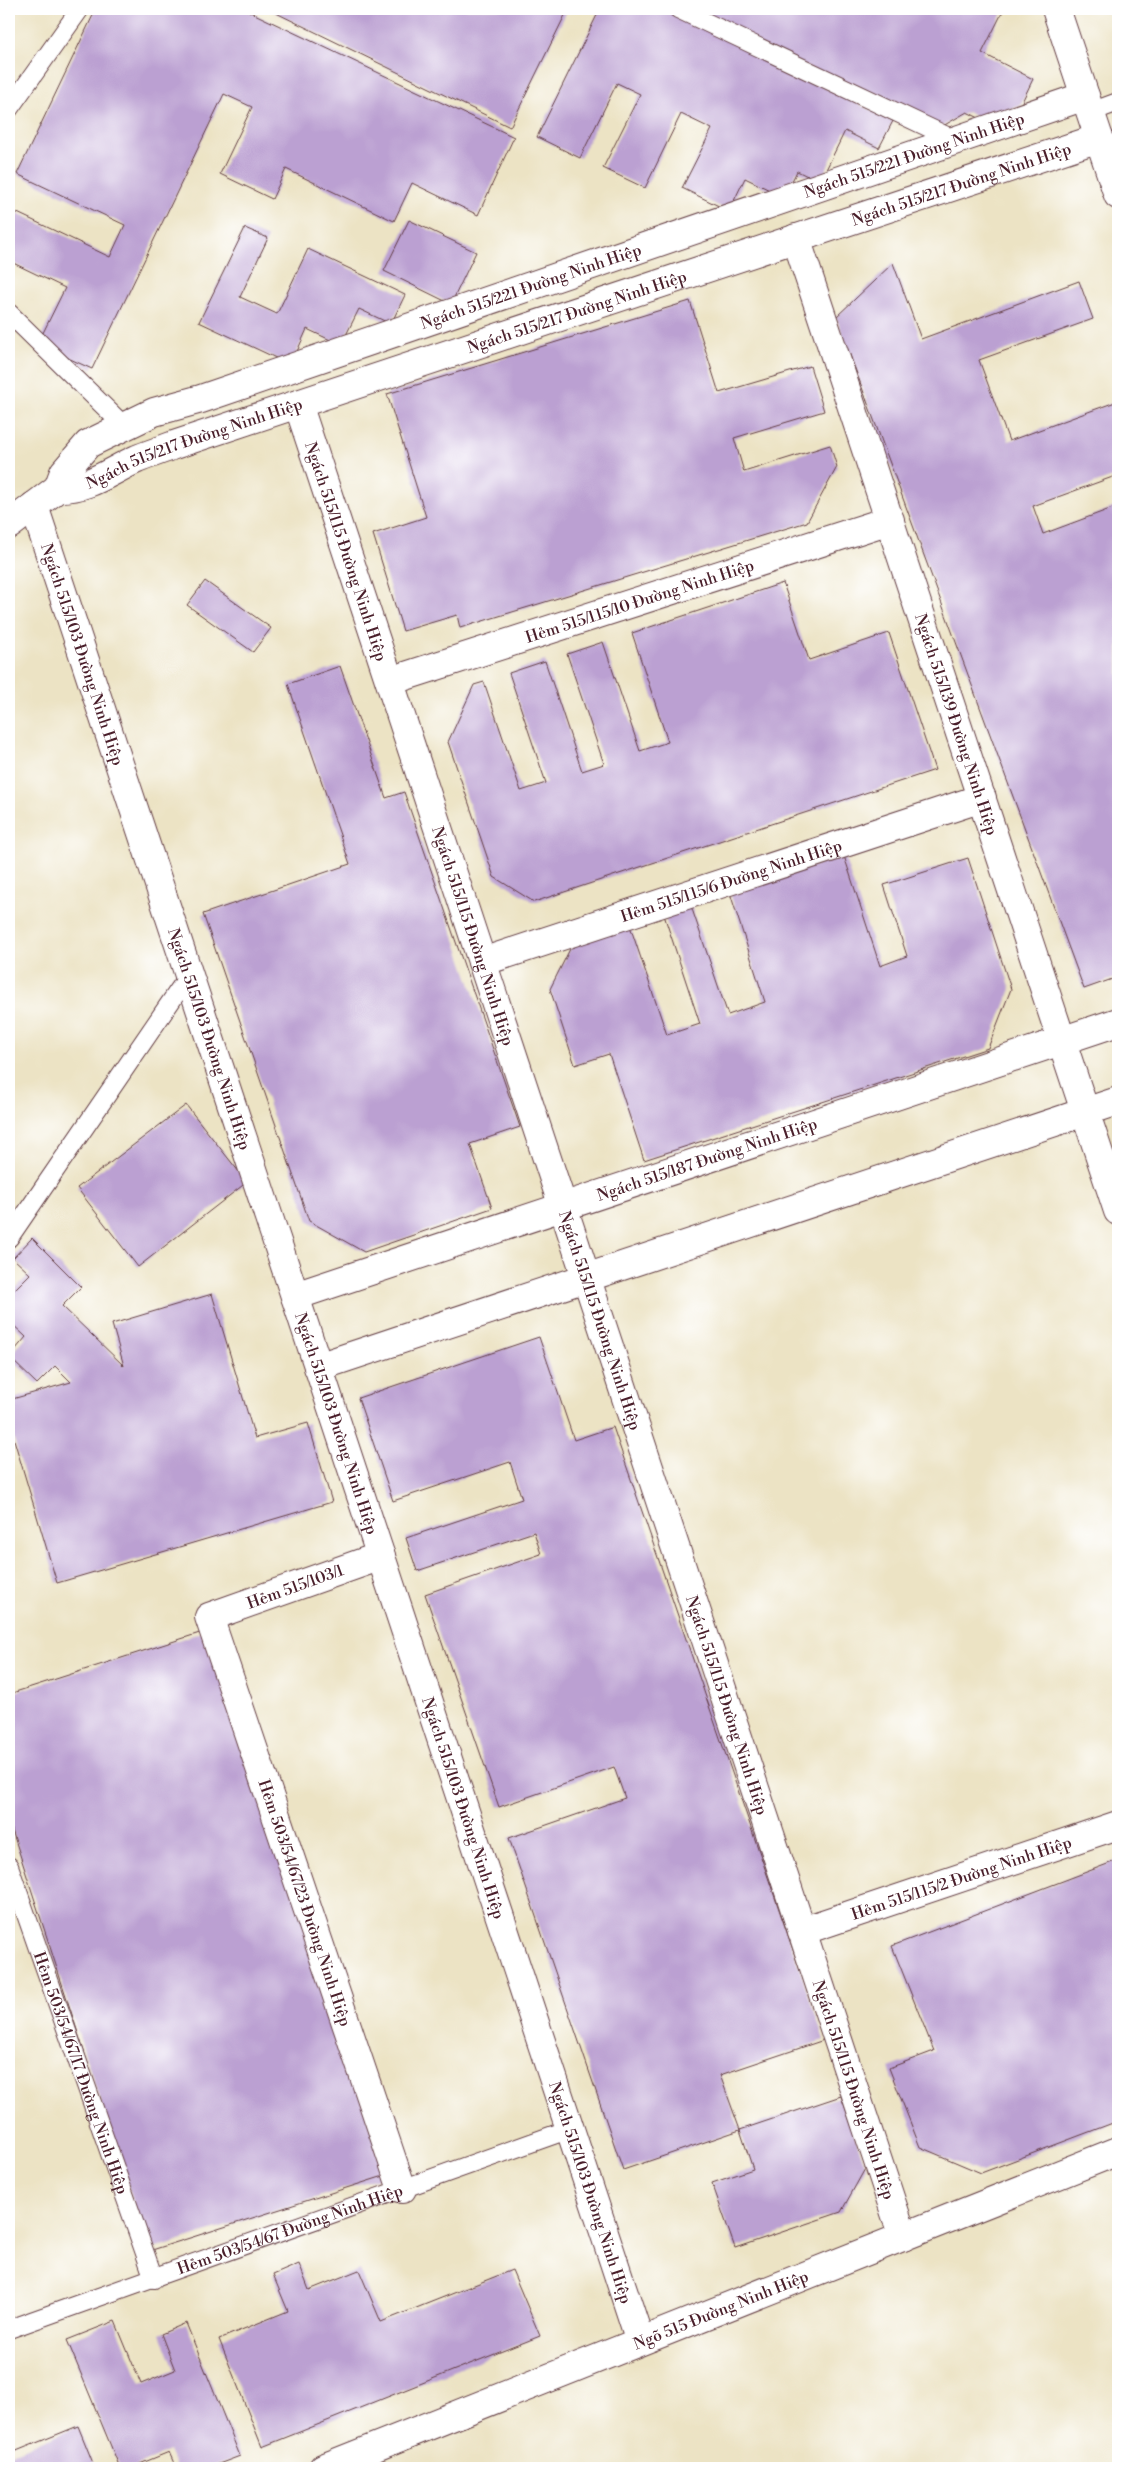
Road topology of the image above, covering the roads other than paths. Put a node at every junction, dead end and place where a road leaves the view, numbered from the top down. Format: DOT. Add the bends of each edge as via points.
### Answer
graph roads {
  1 [pos="80,9"];
  2 [pos="678,9"];
  3 [pos="1056,9"];
  4 [pos="1118,102"];
  5 [pos="1088,104"];
  6 [pos="9,109"];
  7 [pos="1099,138"];
  8 [pos="955,140"];
  9 [pos="1118,196"];
  10 [pos="796,238"];
  11 [pos="9,314"];
  12 [pos="298,404"];
  13 [pos="123,425"];
  14 [pos="58,488"];
  15 [pos="34,506"];
  16 [pos="890,520"];
  17 [pos="9,525"];
  18 [pos="390,681"];
  19 [pos="982,798"];
  20 [pos="482,962"];
  21 [pos="189,975"];
  22 [pos="1118,1022"];
  23 [pos="1062,1041"];
  24 [pos="1118,1100"];
  25 [pos="1085,1112"];
  26 [pos="564,1206"];
  27 [pos="1118,1211"];
  28 [pos="9,1238"];
  29 [pos="586,1278"];
  30 [pos="295,1296"];
  31 [pos="318,1367"];
  32 [pos="381,1556"];
  33 [pos="209,1617"];
  34 [pos="1118,1826"];
  35 [pos="9,1866"];
  36 [pos="802,1931"];
  37 [pos="570,2129"];
  38 [pos="1118,2151"];
  39 [pos="402,2189"];
  40 [pos="903,2237"];
  41 [pos="154,2279"];
  42 [pos="9,2329"];
  43 [pos="640,2341"];
  44 [pos="323,2468"];
  1 -- 6 [label="lane"];
  2 -- 8 [label="lane"];
  3 -- 5 [label="street"];
  4 -- 5 [label="lane"];
  5 -- 7 [label="street"];
  5 -- 8 [label="street, Ngách 515/221 Đường Ninh Hiệp"];
  7 -- 9 [label="street"];
  7 -- 10 [label="street, Ngách 515/217 Đường Ninh Hiệp"];
  8 -- 13 [label="street, Ngách 515/221 Đường Ninh Hiệp"];
  10 -- 12 [label="street, Ngách 515/217 Đường Ninh Hiệp"];
  10 -- 16 [label="street, Ngách 515/139 Đường Ninh Hiệp"];
  11 -- 13 [label="lane"];
  12 -- 14 [label="street, Ngách 515/217 Đường Ninh Hiệp" via="147,455 89,484"];
  12 -- 18 [label="street, Ngách 515/115 Đường Ninh Hiệp"];
  13 -- 14 [label="street, Ngách 515/221 Đường Ninh Hiệp" via="83,449 64,472"];
  14 -- 15 [label="street, Ngách 515/221 Đường Ninh Hiệp"];
  15 -- 17 [label="street, Ngách 515/221 Đường Ninh Hiệp"];
  15 -- 21 [label="street, Ngách 515/103 Đường Ninh Hiệp"];
  16 -- 18 [label="street, Hẻm 515/115/10 Đường Ninh Hiệp"];
  16 -- 19 [label="street, Ngách 515/139 Đường Ninh Hiệp"];
  18 -- 20 [label="street, Ngách 515/115 Đường Ninh Hiệp"];
  19 -- 20 [label="street, Hẻm 515/115/6 Đường Ninh Hiệp"];
  19 -- 23 [label="street, Ngách 515/139 Đường Ninh Hiệp"];
  20 -- 26 [label="street, Ngách 515/115 Đường Ninh Hiệp"];
  21 -- 28 [label="lane"];
  21 -- 30 [label="street, Ngách 515/103 Đường Ninh Hiệp"];
  22 -- 23 [label="street, Ngách 515/187 Đường Ninh Hiệp"];
  23 -- 25 [label="street, Ngách 515/139 Đường Ninh Hiệp"];
  23 -- 26 [label="street, Ngách 515/187 Đường Ninh Hiệp"];
  24 -- 25 [label="street"];
  25 -- 27 [label="street, Ngách 515/139 Đường Ninh Hiệp"];
  25 -- 29 [label="street"];
  26 -- 29 [label="street, Ngách 515/115 Đường Ninh Hiệp"];
  26 -- 30 [label="street, Ngách 515/187 Đường Ninh Hiệp"];
  29 -- 31 [label="street"];
  29 -- 36 [label="street, Ngách 515/115 Đường Ninh Hiệp"];
  30 -- 31 [label="street, Ngách 515/103 Đường Ninh Hiệp"];
  31 -- 32 [label="street, Ngách 515/103 Đường Ninh Hiệp"];
  32 -- 33 [label="street, Hẻm 515/103/1"];
  32 -- 37 [label="street, Ngách 515/103 Đường Ninh Hiệp"];
  33 -- 39 [label="street, Hẻm 503/54/67/23 Đường Ninh Hiệp"];
  34 -- 36 [label="street, Hẻm 515/115/2 Đường Ninh Hiệp"];
  35 -- 41 [label="lane, Hẻm 503/54/67/17 Đường Ninh Hiệp"];
  36 -- 40 [label="street, Ngách 515/115 Đường Ninh Hiệp"];
  37 -- 39 [label="lane, Hẻm 503/54/67 Đường Ninh Hiệp"];
  37 -- 43 [label="street, Ngách 515/103 Đường Ninh Hiệp"];
  38 -- 40 [label="street, Ngõ 515 Đường Ninh Hiệp"];
  39 -- 41 [label="lane, Hẻm 503/54/67 Đường Ninh Hiệp"];
  40 -- 43 [label="street, Ngõ 515 Đường Ninh Hiệp"];
  41 -- 42 [label="lane, Hẻm 503/54/67 Đường Ninh Hiệp"];
  43 -- 44 [label="street, Ngõ 515 Đường Ninh Hiệp"];
}
